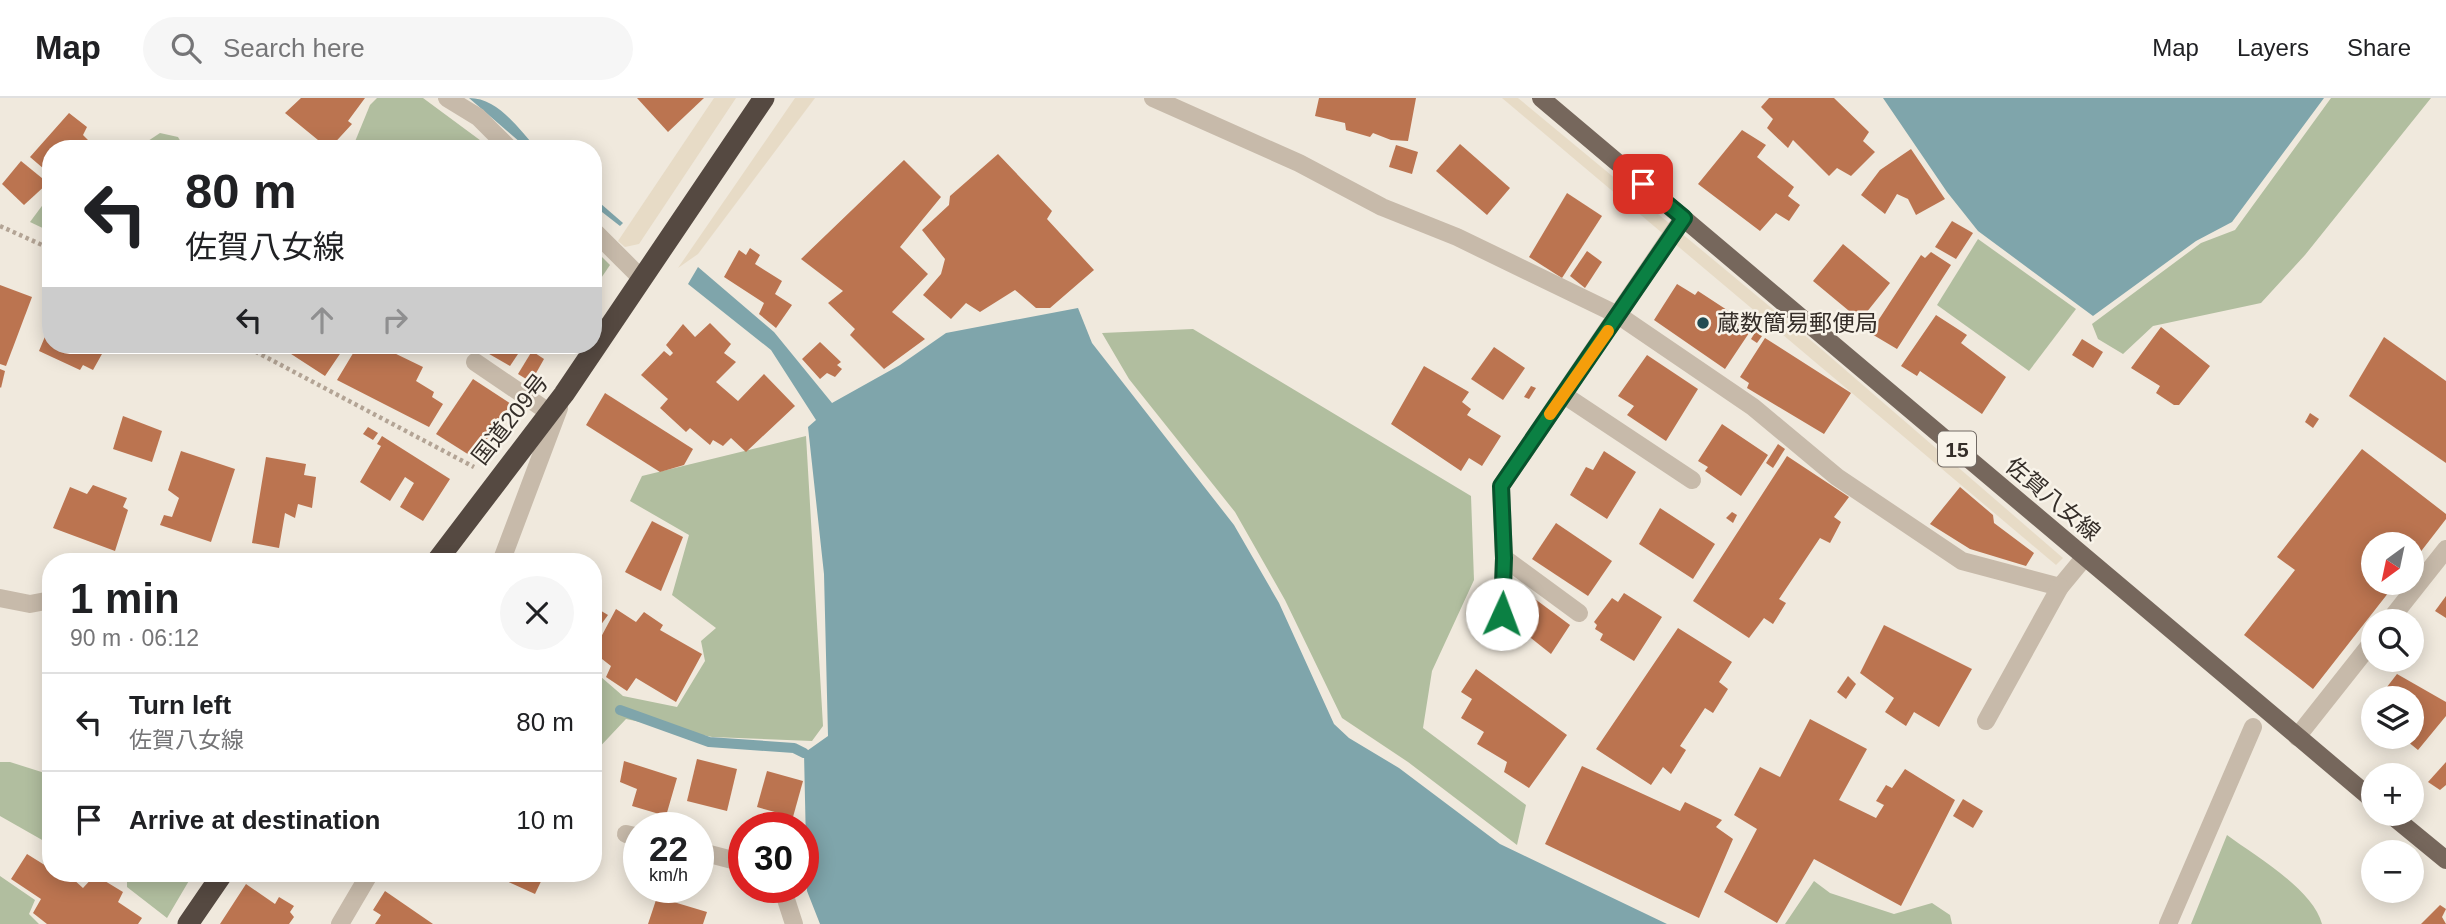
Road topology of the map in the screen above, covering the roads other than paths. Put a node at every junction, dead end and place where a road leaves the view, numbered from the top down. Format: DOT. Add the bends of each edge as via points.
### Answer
graph roads {
  1 [pos="447,98"];
  2 [pos="764,98"];
  3 [pos="1153,98"];
  4 [pos="1541,98"];
  5 [pos="501,140"];
  6 [pos="1684,218"];
  7 [pos="602,239"];
  8 [pos="642,279"];
  9 [pos="1618,315"];
  10 [pos="602,338"];
  11 [pos="591,354"];
  12 [pos="475,362"];
  13 [pos="564,394"];
  14 [pos="1564,395"];
  15 [pos="550,413"];
  16 [pos="1692,480"];
  17 [pos="2446,550"];
  18 [pos="443,553"];
  19 [pos="504,553"];
  20 [pos="1504,558"];
  21 [pos="2084,558"];
  22 [pos="2060,587"];
  23 [pos="0,598"];
  24 [pos="42,602"];
  25 [pos="2399,609"];
  26 [pos="1579,613"];
  27 [pos="1502,614"];
  28 [pos="2361,656"];
  29 [pos="1986,721"];
  30 [pos="2253,727"];
  31 [pos="2297,737"];
  32 [pos="2361,790"];
  33 [pos="2405,826"];
  34 [pos="2446,860"];
  35 [pos="217,882"];
  36 [pos="365,882"];
  37 [pos="787,903"];
  38 [pos="188,924"];
  39 [pos="340,924"];
  40 [pos="794,924"];
  41 [pos="2168,924"];
  1 -- 5 [label="street" via="478,117"];
  2 -- 8 [label="highway, 国道209号"];
  3 -- 9 [label="street"];
  4 -- 6 [label="main road, 佐賀八女線 / 15"];
  6 -- 9 [label="street"];
  6 -- 21 [label="main road, 佐賀八女線 / 15"];
  7 -- 8 [label="street"];
  8 -- 10 [label="highway, 国道209号"];
  9 -- 14 [label="street"];
  9 -- 22 [label="street" via="1753,407 1838,477 1962,561"];
  11 -- 13 [label="highway, 国道209号"];
  12 -- 15 [label="street"];
  13 -- 15 [label="highway, 国道209号"];
  13 -- 19 [label="street"];
  14 -- 16 [label="street"];
  14 -- 20 [label="street" via="1501,486"];
  15 -- 18 [label="highway, 国道209号"];
  17 -- 25 [label="street"];
  20 -- 26 [label="street"];
  20 -- 27 [label="street"];
  21 -- 22 [label="street"];
  21 -- 31 [label="main road, 佐賀八女線 / 15"];
  22 -- 29 [label="street"];
  23 -- 24 [label="street"];
  28 -- 31 [label="street"];
  30 -- 41 [label="street"];
  31 -- 32 [label="main road, 佐賀八女線 / 15"];
  33 -- 34 [label="main road"];
  35 -- 38 [label="highway"];
  36 -- 39 [label="street"];
  37 -- 40 [label="street"];
}
